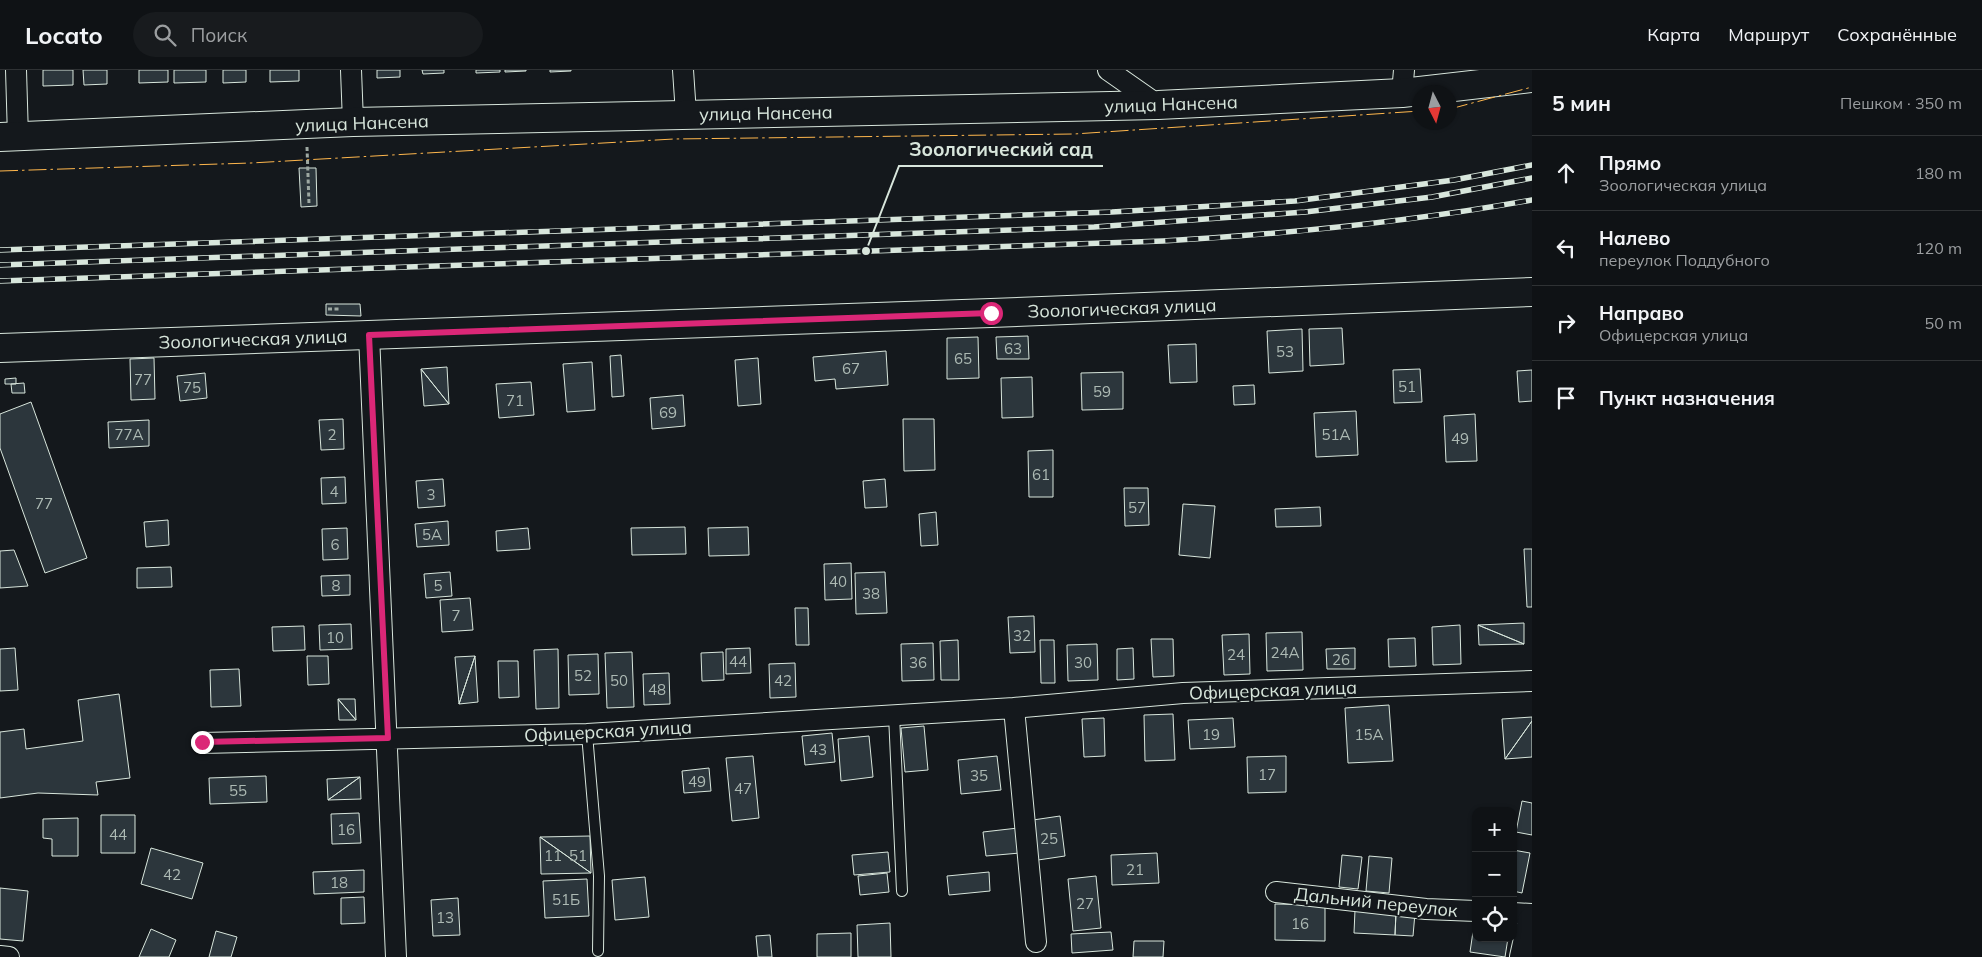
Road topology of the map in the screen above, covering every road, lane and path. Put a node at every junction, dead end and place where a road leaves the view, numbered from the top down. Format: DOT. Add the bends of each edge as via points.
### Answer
graph roads {
  1 [pos="16,70"];
  2 [pos="351,70"];
  3 [pos="683,70"];
  4 [pos="1108,70"];
  5 [pos="1532,78"];
  6 [pos="1403,81"];
  7 [pos="1158,105"];
  8 [pos="686,114"];
  9 [pos="354,122"];
  10 [pos="9,137"];
  11 [pos="308,173"];
  12 [pos="309,204"];
  13 [pos="1532,292"];
  14 [pos="369,335"];
  15 [pos="11,347"];
  16 [pos="1532,681"];
  17 [pos="1014,708"];
  18 [pos="894,715"];
  19 [pos="587,734"];
  20 [pos="388,738"];
  21 [pos="202,742"];
  22 [pos="902,891"];
  23 [pos="1276,892"];
  24 [pos="1472,911"];
  25 [pos="1517,913"];
  26 [pos="1532,914"];
  27 [pos="1532,921"];
  28 [pos="1036,942"];
  29 [pos="598,951"];
  30 [pos="0,956"];
  31 [pos="8,957"];
  32 [pos="396,957"];
  33 [pos="1524,957"];
  1 -- 10 [label="street"];
  2 -- 9 [label="street"];
  3 -- 8 [label="street"];
  4 -- 7 [label="street"];
  5 -- 6 [label="main road, улица Нансена"];
  6 -- 7 [label="main road, улица Нансена"];
  7 -- 8 [label="main road, улица Нансена"];
  8 -- 9 [label="main road, улица Нансена"];
  9 -- 10 [label="main road, улица Нансена"];
  11 -- 12 [label="path"];
  13 -- 14 [label="main road, Зоологическая улица"];
  14 -- 15 [label="main road, Зоологическая улица"];
  14 -- 20 [label="street"];
  16 -- 17 [label="street, Офицерская улица" via="1183,693"];
  17 -- 18 [label="street, Офицерская улица"];
  17 -- 28 [label="street"];
  18 -- 19 [label="street, Офицерская улица"];
  18 -- 22 [label="lane"];
  19 -- 20 [label="street, Офицерская улица"];
  19 -- 29 [label="lane" via="600,876"];
  20 -- 21 [label="street, Офицерская улица"];
  20 -- 32 [label="street"];
  23 -- 24 [label="street, Дальний переулок" via="1426,909"];
  25 -- 26 [label="street"];
  27 -- 33 [label="main road"];
  30 -- 31 [label="street"];
}
